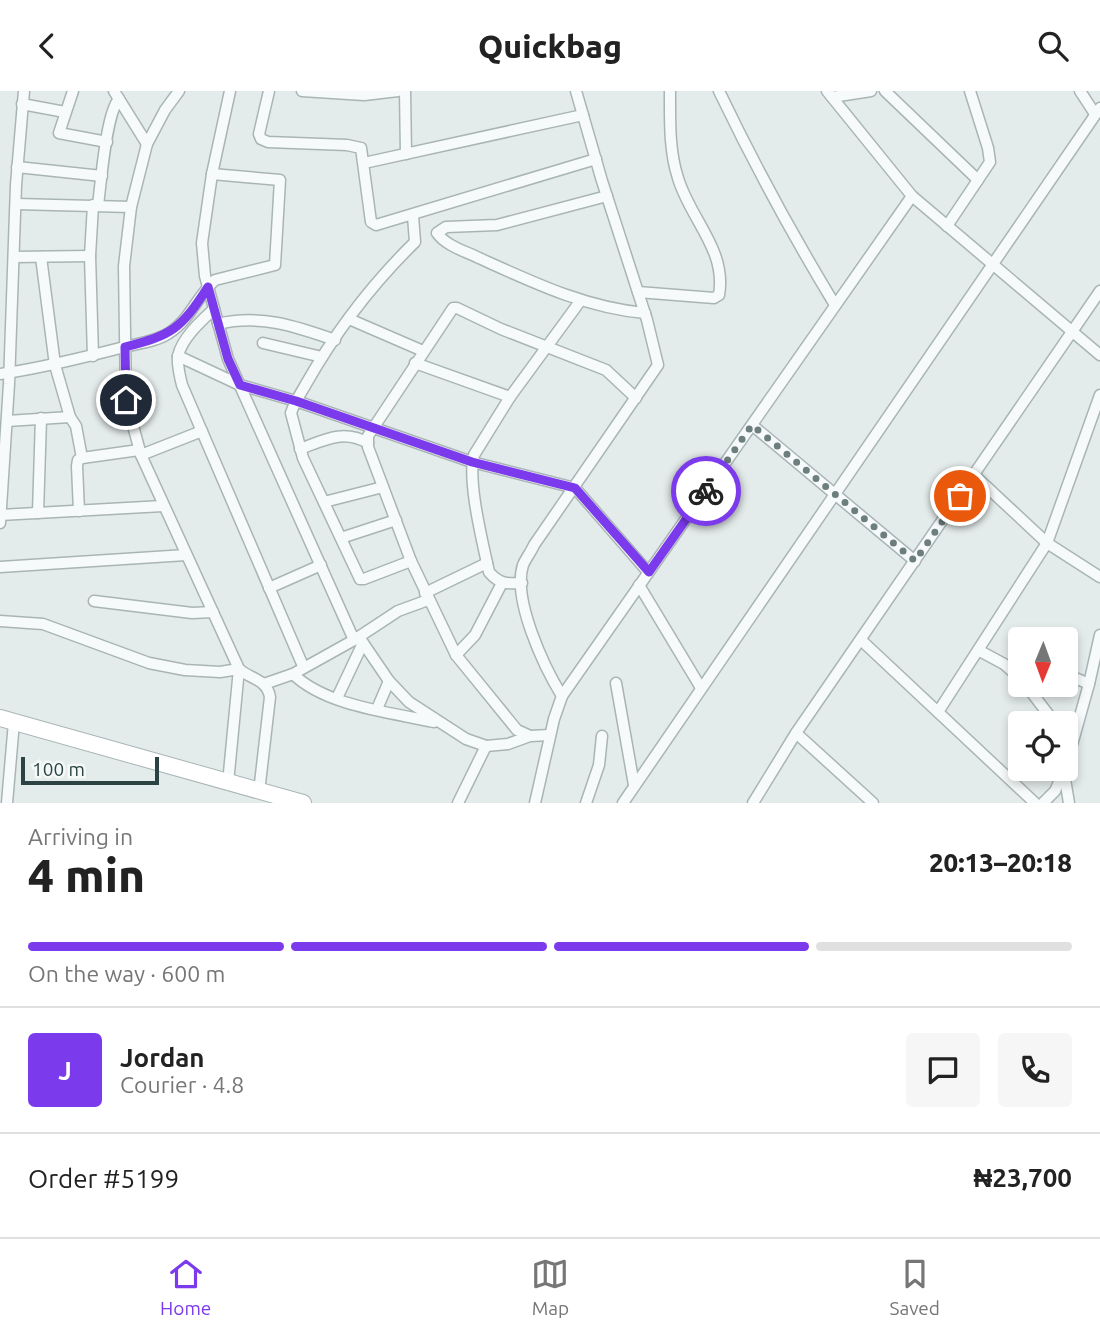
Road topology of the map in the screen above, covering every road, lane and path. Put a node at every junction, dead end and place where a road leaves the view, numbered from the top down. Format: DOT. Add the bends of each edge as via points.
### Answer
graph roads {
  1 [pos="24,91"];
  2 [pos="73,91"];
  3 [pos="178,91"];
  4 [pos="230,91"];
  5 [pos="270,91"];
  6 [pos="302,91"];
  7 [pos="398,91"];
  8 [pos="405,91"];
  9 [pos="576,91"];
  10 [pos="670,91"];
  11 [pos="719,91"];
  12 [pos="871,91"];
  13 [pos="885,91"];
  14 [pos="970,91"];
  15 [pos="1080,91"];
  16 [pos="830,94"];
  17 [pos="117,95"];
  18 [pos="22,104"];
  19 [pos="1097,111"];
  20 [pos="65,113"];
  21 [pos="583,115"];
  22 [pos="107,142"];
  23 [pos="148,144"];
  24 [pos="406,154"];
  25 [pos="596,159"];
  26 [pos="364,163"];
  27 [pos="17,167"];
  28 [pos="212,174"];
  29 [pos="102,176"];
  30 [pos="978,180"];
  31 [pos="607,196"];
  32 [pos="912,196"];
  33 [pos="16,204"];
  34 [pos="96,205"];
  35 [pos="131,207"];
  36 [pos="413,219"];
  37 [pos="947,226"];
  38 [pos="0,254"];
  39 [pos="14,256"];
  40 [pos="90,256"];
  41 [pos="41,257"];
  42 [pos="992,264"];
  43 [pos="208,290"];
  44 [pos="13,291"];
  45 [pos="1100,291"];
  46 [pos="0,292"];
  47 [pos="638,292"];
  48 [pos="580,301"];
  49 [pos="835,305"];
  50 [pos="213,307"];
  51 [pos="646,317"];
  52 [pos="349,319"];
  53 [pos="218,324"];
  54 [pos="1073,332"];
  55 [pos="335,339"];
  56 [pos="262,343"];
  57 [pos="547,348"];
  58 [pos="125,351"];
  59 [pos="423,351"];
  60 [pos="1100,355"];
  61 [pos="93,356"];
  62 [pos="178,356"];
  63 [pos="322,357"];
  64 [pos="415,362"];
  65 [pos="56,367"];
  66 [pos="7,376"];
  67 [pos="240,385"];
  68 [pos="1100,395"];
  69 [pos="510,397"];
  70 [pos="636,398"];
  71 [pos="296,401"];
  72 [pos="70,417"];
  73 [pos="41,418"];
  74 [pos="7,421"];
  75 [pos="752,425"];
  76 [pos="372,429"];
  77 [pos="202,431"];
  78 [pos="368,443"];
  79 [pos="300,449"];
  80 [pos="140,453"];
  81 [pos="82,458"];
  82 [pos="472,462"];
  83 [pos="2,466"];
  84 [pos="974,475"];
  85 [pos="383,487"];
  86 [pos="575,488"];
  87 [pos="835,494"];
  88 [pos="324,502"];
  89 [pos="163,506"];
  90 [pos="79,511"];
  91 [pos="38,513"];
  92 [pos="0,515"];
  93 [pos="396,520"];
  94 [pos="0,523"];
  95 [pos="341,538"];
  96 [pos="1046,543"];
  97 [pos="186,555"];
  98 [pos="411,561"];
  99 [pos="915,561"];
  100 [pos="487,563"];
  101 [pos="321,565"];
  102 [pos="0,567"];
  103 [pos="649,572"];
  104 [pos="1100,577"];
  105 [pos="502,583"];
  106 [pos="522,583"];
  107 [pos="639,586"];
  108 [pos="269,588"];
  109 [pos="427,597"];
  110 [pos="94,601"];
  111 [pos="213,612"];
  112 [pos="0,621"];
  113 [pos="1100,635"];
  114 [pos="359,640"];
  115 [pos="861,640"];
  116 [pos="978,650"];
  117 [pos="456,655"];
  118 [pos="303,666"];
  119 [pos="1008,666"];
  120 [pos="239,669"];
  121 [pos="1096,671"];
  122 [pos="293,674"];
  123 [pos="1078,679"];
  124 [pos="389,681"];
  125 [pos="615,683"];
  126 [pos="264,684"];
  127 [pos="1089,684"];
  128 [pos="701,688"];
  129 [pos="562,696"];
  130 [pos="337,698"];
  131 [pos="377,709"];
  132 [pos="938,712"];
  133 [pos="1078,714"];
  134 [pos="7,720"];
  135 [pos="438,723"];
  136 [pos="796,733"];
  137 [pos="530,736"];
  138 [pos="550,736"];
  139 [pos="602,736"];
  140 [pos="486,746"];
  141 [pos="1060,781"];
  142 [pos="1066,781"];
  143 [pos="228,783"];
  144 [pos="634,785"];
  145 [pos="259,792"];
  146 [pos="277,800"];
  147 [pos="7,803"];
  148 [pos="303,803"];
  149 [pos="458,803"];
  150 [pos="535,803"];
  151 [pos="586,803"];
  152 [pos="623,803"];
  153 [pos="753,803"];
  154 [pos="873,803"];
  155 [pos="1035,803"];
  156 [pos="1043,803"];
  157 [pos="1069,803"];
  1 -- 18 [label="street"];
  2 -- 20 [label="street"];
  3 -- 23 [label="street"];
  4 -- 28 [label="street"];
  5 -- 26 [label="street" via="261,139 352,145 363,152"];
  6 -- 7 [label="street"];
  8 -- 24 [label="street"];
  9 -- 21 [label="street"];
  10 -- 47 [label="street" via="677,177 718,260 719,295"];
  11 -- 49 [label="street"];
  12 -- 16 [label="street"];
  13 -- 30 [label="street"];
  14 -- 30 [label="street" via="991,157"];
  15 -- 19 [label="street"];
  16 -- 32 [label="street"];
  17 -- 22 [label="street"];
  17 -- 23 [label="street"];
  18 -- 20 [label="street"];
  18 -- 27 [label="street"];
  19 -- 42 [label="street"];
  20 -- 22 [label="street" via="59,133"];
  21 -- 24 [label="street"];
  21 -- 25 [label="street"];
  22 -- 29 [label="street"];
  23 -- 35 [label="street"];
  24 -- 26 [label="street"];
  25 -- 31 [label="street"];
  25 -- 36 [label="street"];
  26 -- 36 [label="street" via="371,222 380,225"];
  27 -- 29 [label="street"];
  27 -- 33 [label="street"];
  28 -- 43 [label="street" via="202,243"];
  28 -- 43 [label="street" via="281,183 277,264 222,277"];
  29 -- 34 [label="street"];
  30 -- 37 [label="street"];
  31 -- 47 [label="street"];
  31 -- 48 [label="street" via="497,225 446,227 437,233 452,245"];
  32 -- 37 [label="street"];
  32 -- 49 [label="street"];
  33 -- 34 [label="street"];
  33 -- 39 [label="street"];
  34 -- 35 [label="street"];
  34 -- 40 [label="street"];
  35 -- 58 [label="street" via="124,266"];
  36 -- 52 [label="street" via="415,242"];
  37 -- 42 [label="street"];
  38 -- 39 [label="street"];
  39 -- 41 [label="street"];
  39 -- 44 [label="street"];
  40 -- 41 [label="street"];
  40 -- 61 [label="street"];
  41 -- 65 [label="street"];
  42 -- 54 [label="street"];
  42 -- 87 [label="street"];
  43 -- 50 [label="street"];
  43 -- 58 [label="street" via="170,333"];
  44 -- 46 [label="street"];
  44 -- 66 [label="street"];
  45 -- 54 [label="street"];
  47 -- 51 [label="street"];
  48 -- 51 [label="street"];
  48 -- 57 [label="street"];
  49 -- 75 [label="street"];
  50 -- 53 [label="street"];
  50 -- 62 [label="street"];
  51 -- 70 [label="street" via="658,365"];
  52 -- 55 [label="street"];
  52 -- 59 [label="street"];
  53 -- 55 [label="street" via="264,320"];
  53 -- 67 [label="street"];
  54 -- 60 [label="street"];
  54 -- 84 [label="street"];
  55 -- 63 [label="street"];
  56 -- 63 [label="street"];
  57 -- 59 [label="street" via="453,308"];
  57 -- 69 [label="street"];
  57 -- 70 [label="street" via="606,369"];
  58 -- 61 [label="street"];
  58 -- 80 [label="street" via="126,400"];
  59 -- 64 [label="street"];
  61 -- 65 [label="street"];
  62 -- 67 [label="street"];
  62 -- 77 [label="street" via="182,385"];
  63 -- 71 [label="street"];
  64 -- 69 [label="street"];
  64 -- 76 [label="street"];
  65 -- 66 [label="street"];
  65 -- 72 [label="street"];
  66 -- 74 [label="street"];
  67 -- 71 [label="street"];
  67 -- 101 [label="street"];
  68 -- 96 [label="street"];
  69 -- 82 [label="street"];
  70 -- 86 [label="street"];
  71 -- 76 [label="street"];
  71 -- 79 [label="street" via="291,413"];
  72 -- 73 [label="street"];
  72 -- 81 [label="street"];
  73 -- 74 [label="street"];
  73 -- 91 [label="street"];
  74 -- 83 [label="street"];
  75 -- 87 [label="street"];
  75 -- 103 [label="street"];
  76 -- 78 [label="street"];
  76 -- 82 [label="street"];
  77 -- 80 [label="street"];
  77 -- 108 [label="street"];
  78 -- 79 [label="street" via="350,435"];
  78 -- 85 [label="street"];
  79 -- 88 [label="street"];
  80 -- 81 [label="street"];
  80 -- 89 [label="street"];
  81 -- 90 [label="street" via="78,460"];
  82 -- 86 [label="street"];
  82 -- 100 [label="street"];
  83 -- 92 [label="street"];
  84 -- 96 [label="street"];
  84 -- 99 [label="street"];
  85 -- 88 [label="street"];
  85 -- 93 [label="street"];
  86 -- 103 [label="street"];
  86 -- 106 [label="street" via="534,545 523,566"];
  87 -- 99 [label="street"];
  87 -- 128 [label="street"];
  88 -- 95 [label="street"];
  89 -- 90 [label="street"];
  89 -- 97 [label="street"];
  90 -- 91 [label="street"];
  91 -- 92 [label="street"];
  92 -- 94 [label="street"];
  93 -- 95 [label="street"];
  93 -- 98 [label="street"];
  95 -- 98 [label="street" via="360,579"];
  96 -- 104 [label="street"];
  96 -- 116 [label="street"];
  97 -- 102 [label="street"];
  97 -- 111 [label="street"];
  98 -- 109 [label="street"];
  99 -- 115 [label="street"];
  100 -- 105 [label="street" via="495,580"];
  100 -- 109 [label="street"];
  101 -- 108 [label="street"];
  101 -- 114 [label="street"];
  103 -- 107 [label="street"];
  105 -- 106 [label="street"];
  105 -- 117 [label="street" via="475,635"];
  106 -- 129 [label="street" via="535,646"];
  107 -- 128 [label="street"];
  107 -- 129 [label="street"];
  108 -- 118 [label="street"];
  109 -- 114 [label="street" via="398,611"];
  109 -- 117 [label="street"];
  110 -- 111 [label="street"];
  111 -- 120 [label="street"];
  112 -- 120 [label="street" via="43,624 149,663 185,670"];
  113 -- 121 [label="street"];
  114 -- 118 [label="street"];
  114 -- 124 [label="street"];
  114 -- 130 [label="street"];
  115 -- 132 [label="street"];
  115 -- 136 [label="street"];
  116 -- 119 [label="street"];
  116 -- 132 [label="street"];
  117 -- 137 [label="street" via="509,722"];
  118 -- 122 [label="street"];
  120 -- 126 [label="street"];
  120 -- 143 [label="street"];
  121 -- 127 [label="street"];
  122 -- 126 [label="street"];
  122 -- 130 [label="street" via="316,692"];
  123 -- 127 [label="street"];
  124 -- 131 [label="street"];
  124 -- 135 [label="street"];
  125 -- 144 [label="street"];
  126 -- 145 [label="street" via="270,697"];
  127 -- 133 [label="street"];
  128 -- 144 [label="street"];
  129 -- 138 [label="street"];
  130 -- 131 [label="street"];
  131 -- 135 [label="street"];
  132 -- 155 [label="street"];
  134 -- 143 [label="main road"];
  134 -- 147 [label="street"];
  135 -- 140 [label="street"];
  136 -- 153 [label="street"];
  136 -- 154 [label="street"];
  137 -- 138 [label="street"];
  137 -- 140 [label="street"];
  138 -- 150 [label="street"];
  139 -- 151 [label="street" via="599,765"];
  140 -- 149 [label="street"];
  141 -- 156 [label="street"];
  142 -- 157 [label="street"];
  143 -- 145 [label="main road"];
  144 -- 152 [label="street"];
  145 -- 146 [label="main road"];
  146 -- 148 [label="main road"];
}
